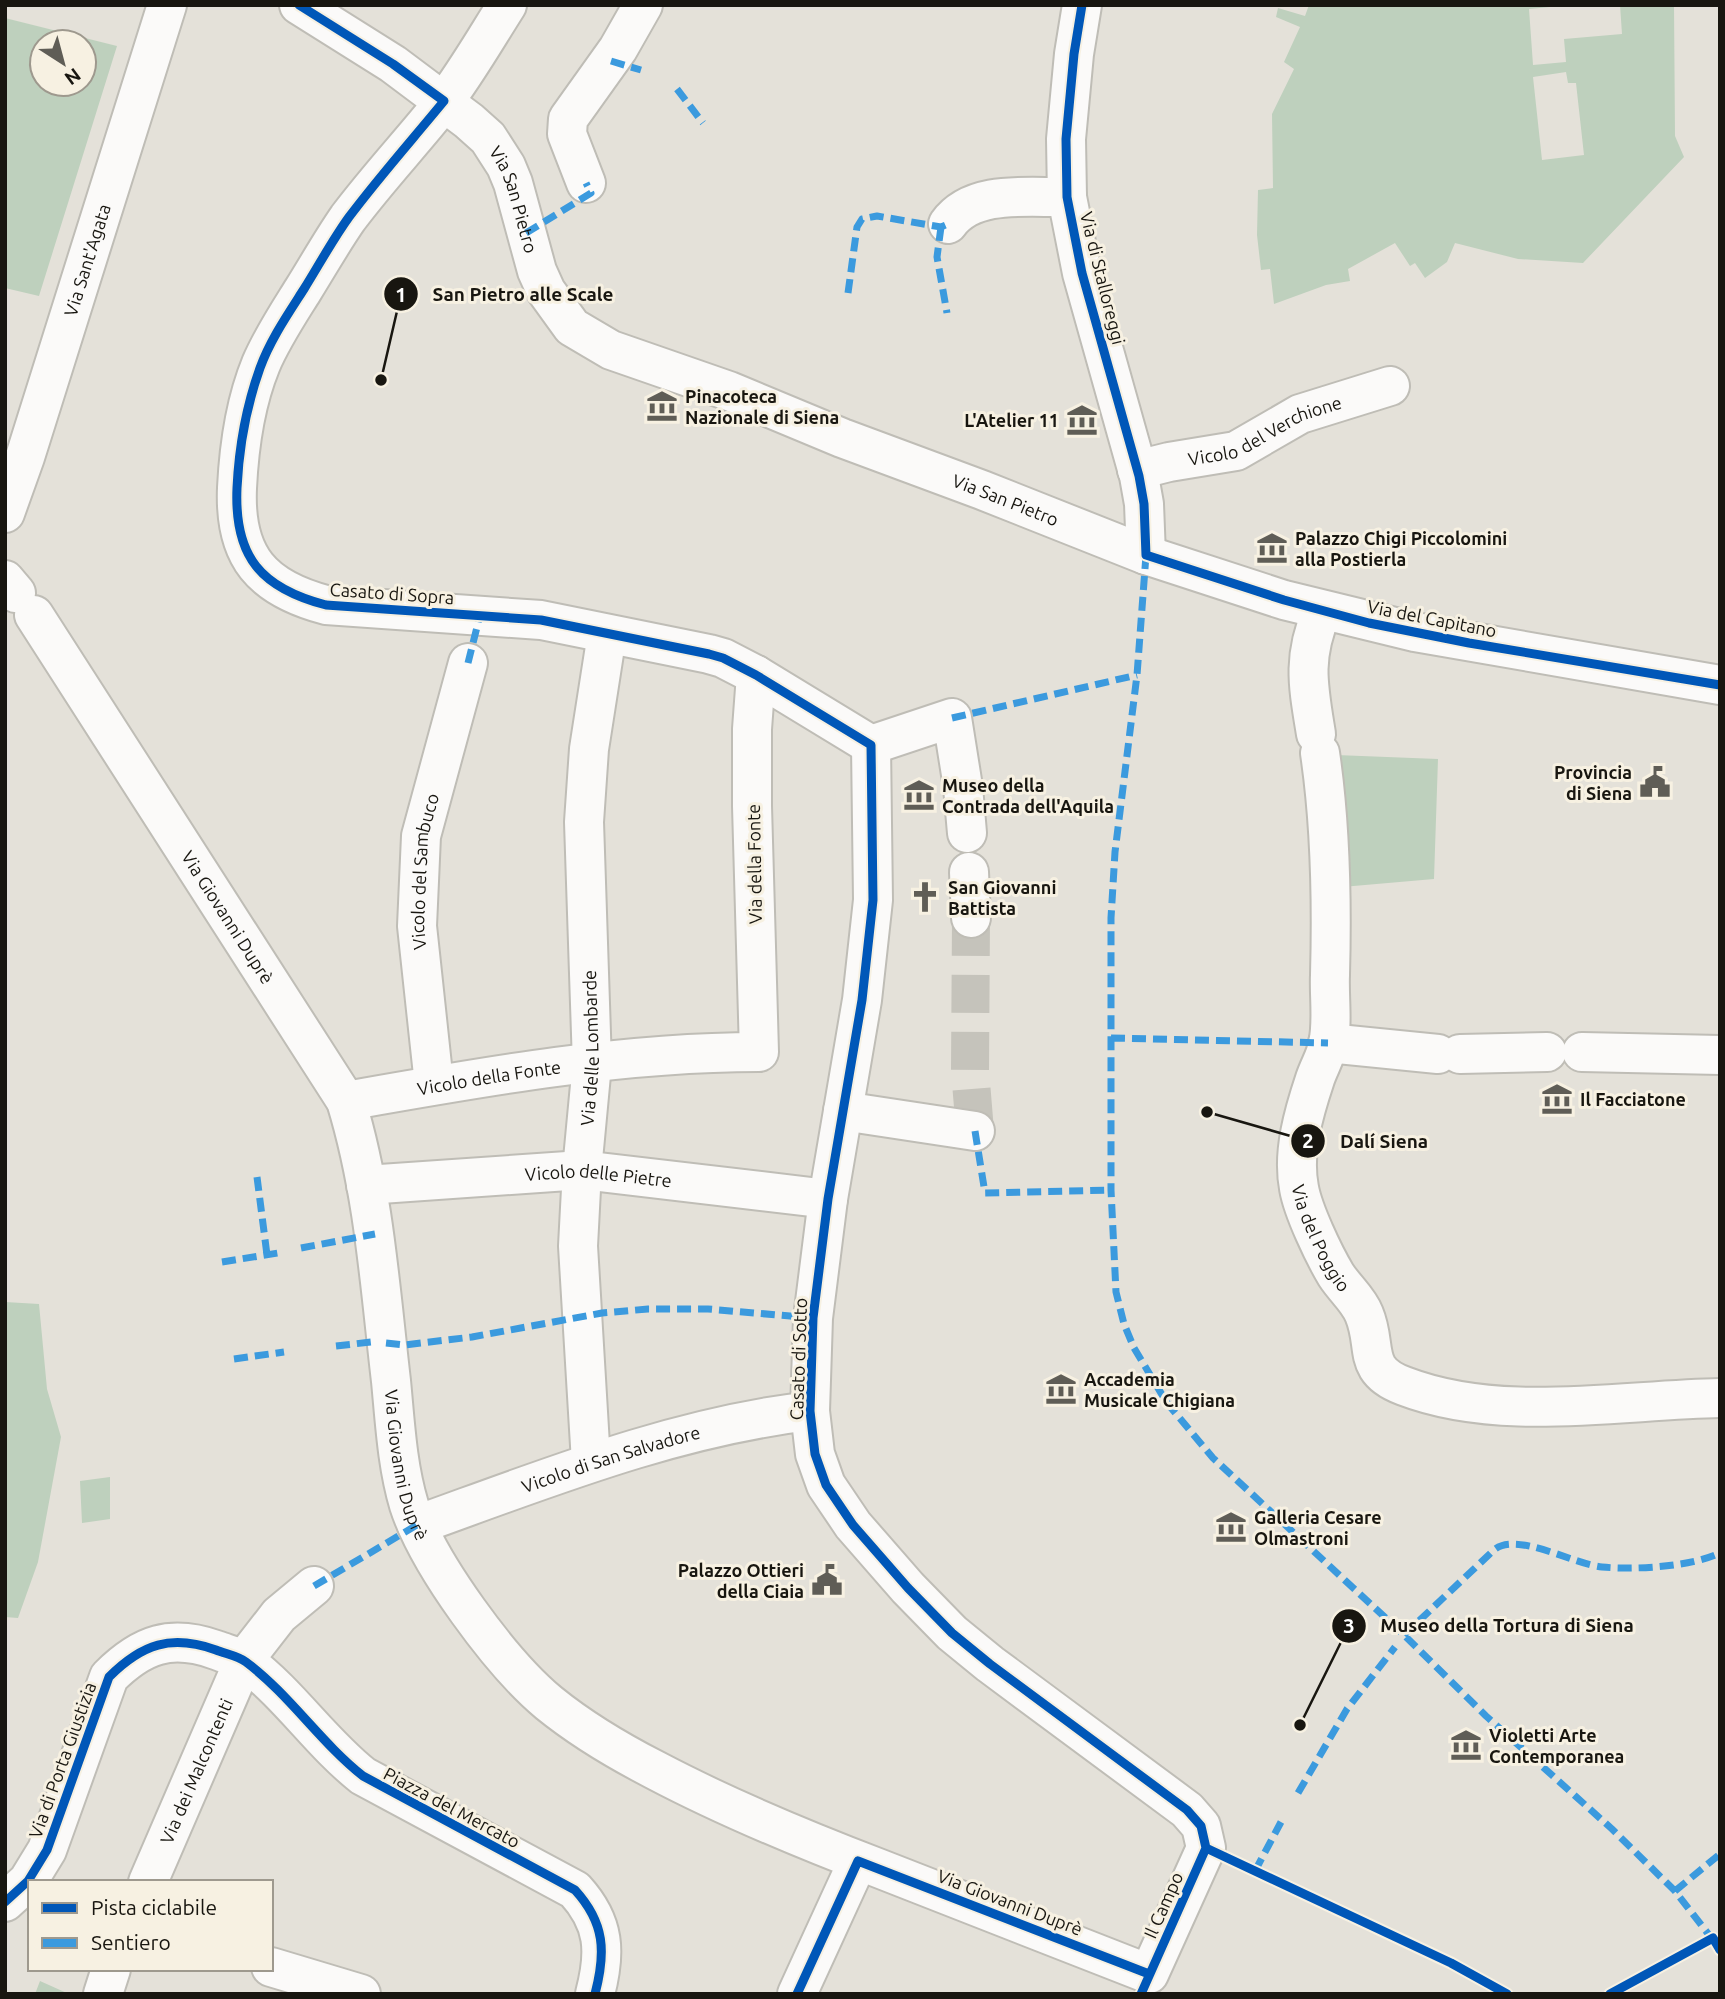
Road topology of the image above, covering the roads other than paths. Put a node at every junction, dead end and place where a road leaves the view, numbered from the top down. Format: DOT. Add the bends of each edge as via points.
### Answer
graph roads {
  1 [pos="167,5"];
  2 [pos="300,5"];
  3 [pos="507,5"];
  4 [pos="643,5"];
  5 [pos="1082,5"];
  6 [pos="444,101"];
  7 [pos="586,183"];
  8 [pos="1067,197"];
  9 [pos="948,223"];
  10 [pos="1390,386"];
  11 [pos="1137,470"];
  12 [pos="5,513"];
  13 [pos="1146,555"];
  14 [pos="19,596"];
  15 [pos="1322,611"];
  16 [pos="607,634"];
  17 [pos="468,663"];
  18 [pos="756,675"];
  19 [pos="1720,685"];
  20 [pos="871,745"];
  21 [pos="967,833"];
  22 [pos="970,872"];
  23 [pos="971,918"];
  24 [pos="1328,1043"];
  25 [pos="759,1052"];
  26 [pos="1720,1055"];
  27 [pos="592,1064"];
  28 [pos="434,1084"];
  29 [pos="345,1101"];
  30 [pos="844,1111"];
  31 [pos="975,1131"];
  32 [pos="582,1170"];
  33 [pos="366,1185"];
  34 [pos="828,1199"];
  35 [pos="1720,1398"];
  36 [pos="810,1411"];
  37 [pos="590,1462"];
  38 [pos="417,1525"];
  39 [pos="314,1586"];
  40 [pos="244,1660"];
  41 [pos="1206,1849"];
  42 [pos="858,1861"];
  43 [pos="29,1880"];
  44 [pos="149,1880"];
  45 [pos="28,1881"];
  46 [pos="5,1902"];
  47 [pos="273,1968"];
  48 [pos="110,1971"];
  49 [pos="1149,1974"];
  50 [pos="103,1994"];
  51 [pos="361,1994"];
  52 [pos="595,1994"];
  53 [pos="797,1994"];
  1 -- 12 [label="street, Via Sant'Agata"];
  2 -- 6 [label="street, Via San Pietro"];
  3 -- 6 [label="street, Casato di Sopra"];
  4 -- 7 [label="street" via="618,50 568,119 567,134"];
  5 -- 8 [label="street, Via di Stalloreggi" via="1066,139"];
  6 -- 13 [label="street, Via San Pietro" via="497,151 513,183 546,291 572,327 593,341"];
  6 -- 16 [label="street, Casato di Sopra" via="348,219 261,365 244,419 238,463 236,503 243,542 274,585 326,606 512,617"];
  8 -- 9 [label="street" via="983,201 961,210"];
  8 -- 11 [label="street, Via di Stalloreggi" via="1082,273"];
  10 -- 11 [label="street, Vicolo del Verchione" via="1300,414 1236,451"];
  11 -- 13 [label="street, Via di Stalloreggi"];
  13 -- 15 [label="street, Via del Capitano"];
  14 -- 29 [label="street, Via Giovanni Duprè"];
  15 -- 19 [label="street, Via del Capitano" via="1469,643"];
  15 -- 24 [label="street, Via del Poggio" via="1311,643 1308,685 1326,802 1331,880"];
  16 -- 18 [label="street, Casato di Sopra" via="709,654"];
  16 -- 27 [label="street, Via delle Lombarde" via="589,749 584,822"];
  17 -- 28 [label="street, Vicolo del Sambuco" via="421,836 417,926"];
  18 -- 20 [label="street, Casato di Sopra"];
  18 -- 25 [label="street, Via della Fonte" via="752,806"];
  20 -- 21 [label="street" via="952,718"];
  20 -- 30 [label="street, Casato di Sotto" via="873,900"];
  22 -- 23 [label="street"];
  24 -- 26 [label="street" via="1449,1054"];
  24 -- 35 [label="street, Via del Poggio" via="1305,1112 1298,1184 1335,1274 1363,1310 1374,1364 1385,1377 1441,1397 1516,1406"];
  25 -- 27 [label="street, Vicolo della Fonte" via="690,1053"];
  27 -- 28 [label="street, Vicolo della Fonte"];
  27 -- 32 [label="street, Via delle Lombarde"];
  28 -- 29 [label="street, Vicolo della Fonte"];
  29 -- 33 [label="street, Via Giovanni Duprè"];
  30 -- 31 [label="street"];
  30 -- 34 [label="street, Casato di Sotto"];
  32 -- 33 [label="street, Vicolo delle Pietre"];
  32 -- 34 [label="street, Vicolo delle Pietre"];
  32 -- 37 [label="street, Via delle Lombarde" via="578,1246"];
  33 -- 38 [label="street, Via Giovanni Duprè" via="399,1456"];
  34 -- 36 [label="street, Casato di Sotto" via="813,1318"];
  36 -- 37 [label="street, Vicolo di San Salvadore" via="740,1420"];
  36 -- 41 [label="street, Casato di Sotto" via="815,1454 826,1485 853,1525 908,1588 970,1649 1187,1810 1201,1826"];
  37 -- 38 [label="street, Vicolo di San Salvadore"];
  38 -- 42 [label="street, Via Giovanni Duprè" via="490,1639 550,1704 600,1739 689,1788"];
  39 -- 40 [label="street" via="279,1615"];
  40 -- 43 [label="street, Via di Porta Giustizia" via="208,1647 163,1643 142,1649 123,1662 109,1677 47,1850"];
  40 -- 44 [label="street, Via dei Malcontenti"];
  40 -- 52 [label="street, Piazza del Mercato" via="363,1776 575,1890 594,1916 600,1934 603,1954"];
  41 -- 49 [label="street, Il Campo"];
  42 -- 49 [label="street, Via Giovanni Duprè"];
  42 -- 53 [label="street"];
  45 -- 46 [label="street, Via di Porta Giustizia"];
  47 -- 51 [label="street"];
  48 -- 50 [label="street"];
}
